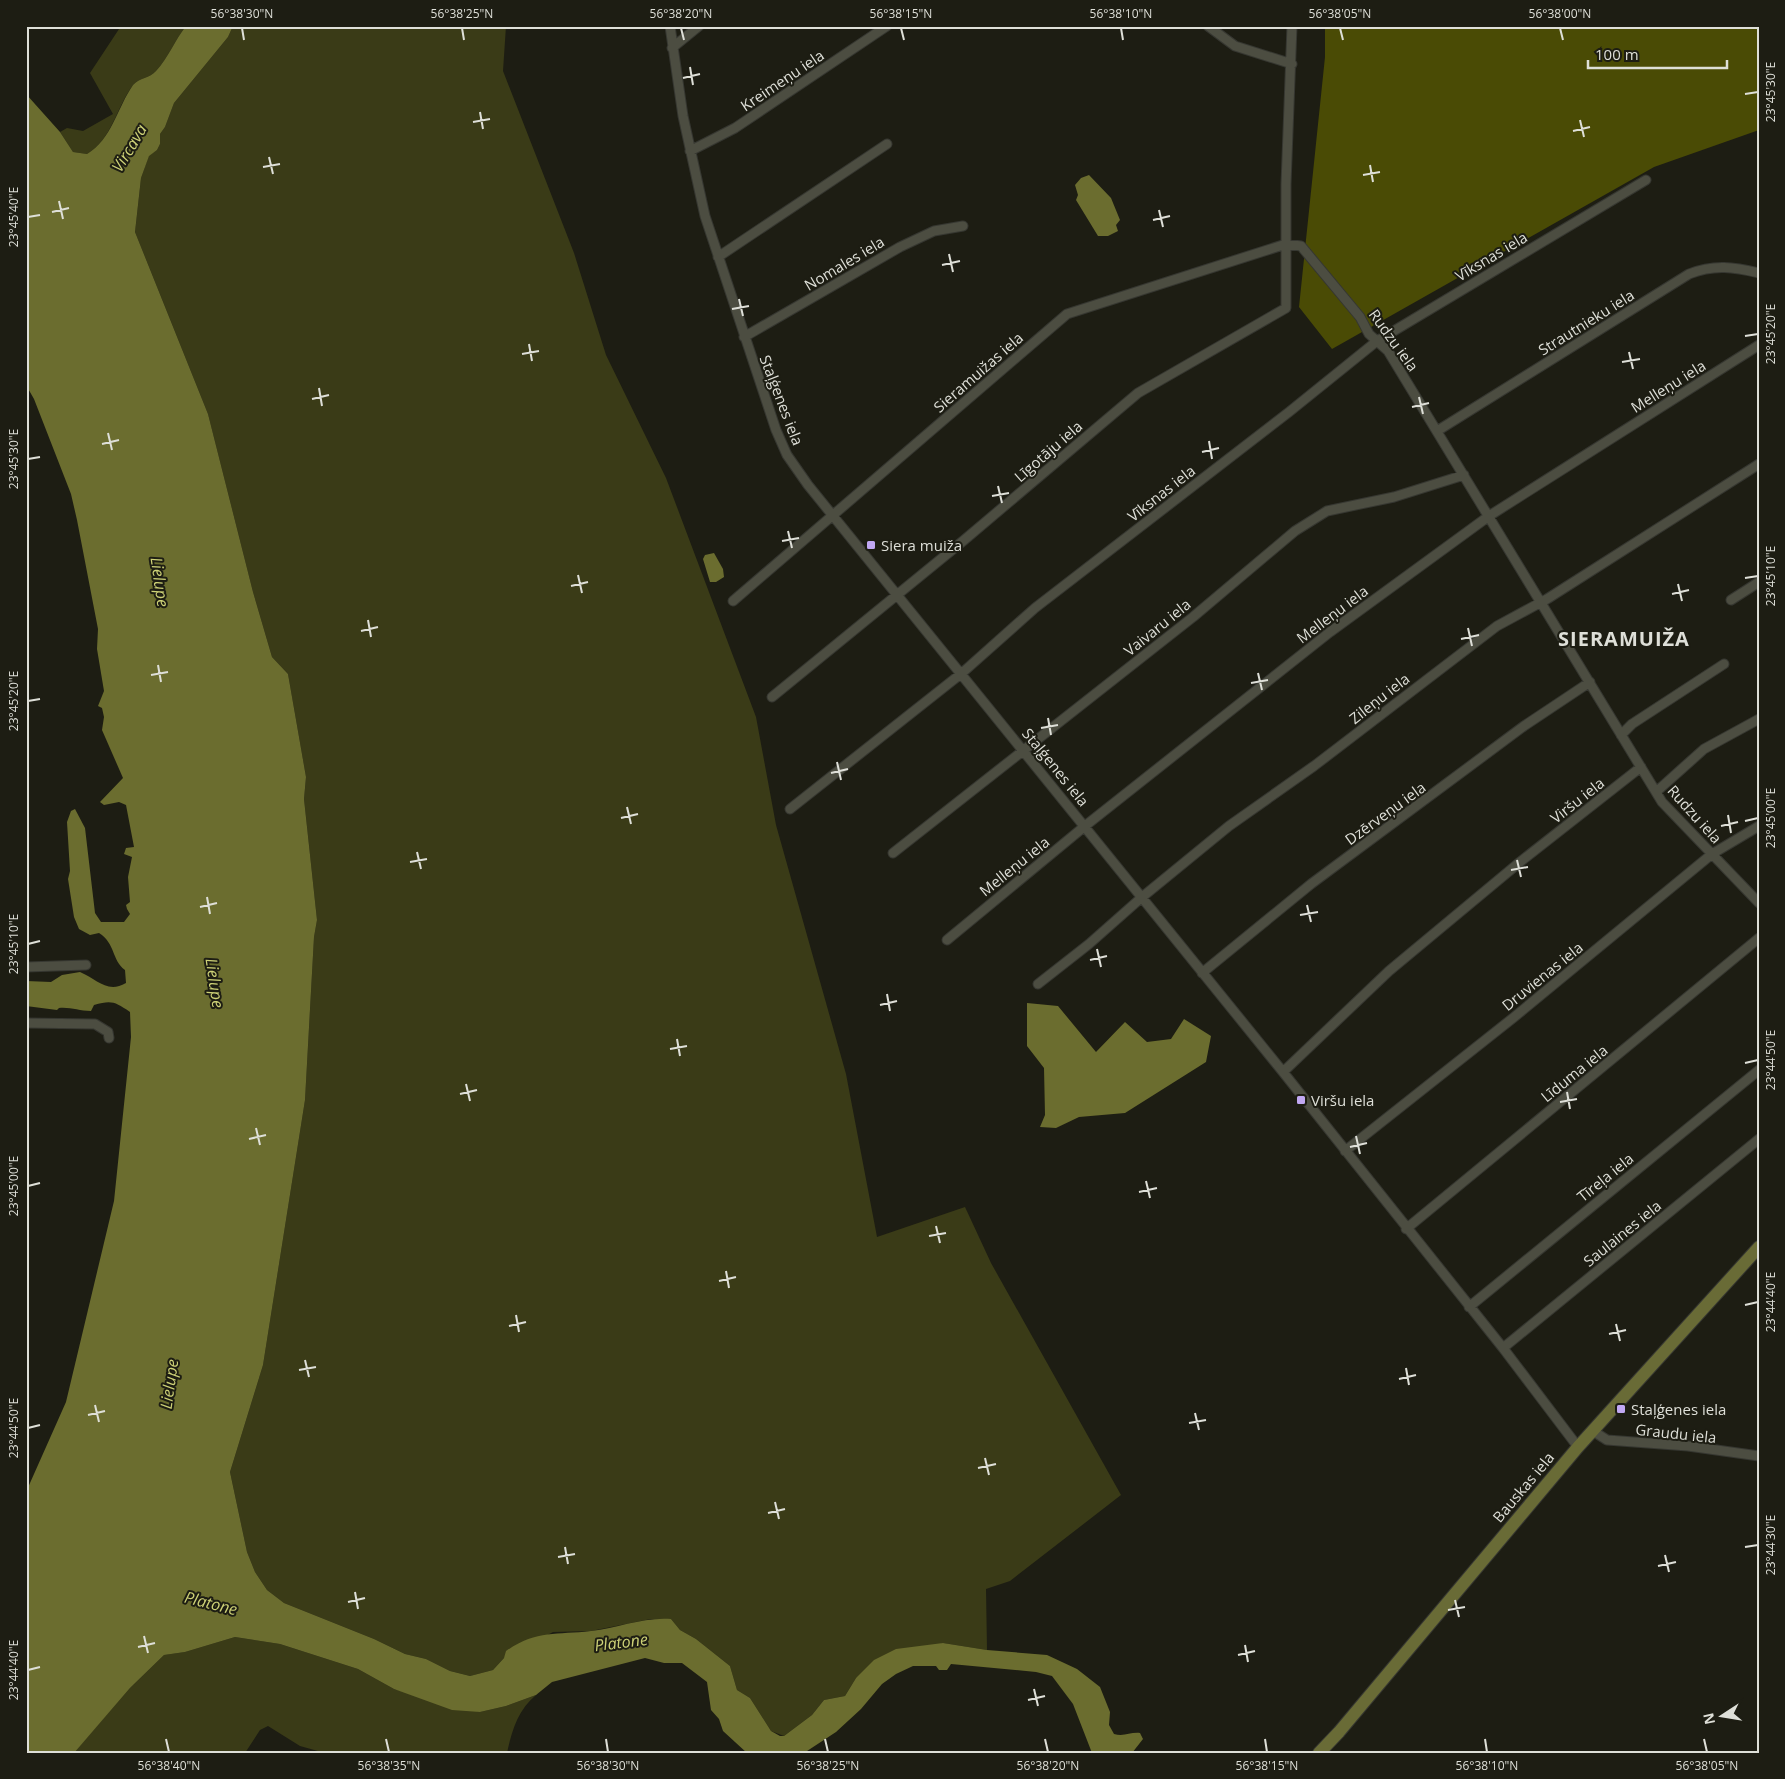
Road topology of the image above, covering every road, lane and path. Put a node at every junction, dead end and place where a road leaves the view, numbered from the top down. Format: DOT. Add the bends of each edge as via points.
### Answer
graph roads {
  1 [pos="670,26"];
  2 [pos="699,26"];
  3 [pos="887,26"];
  4 [pos="1208,26"];
  5 [pos="1292,26"];
  6 [pos="672,48"];
  7 [pos="1292,64"];
  8 [pos="887,144"];
  9 [pos="690,152"];
  10 [pos="1646,180"];
  11 [pos="963,226"];
  12 [pos="1286,244"];
  13 [pos="718,258"];
  14 [pos="1759,273"];
  15 [pos="744,337"];
  16 [pos="1377,341"];
  17 [pos="1759,345"];
  18 [pos="1437,431"];
  19 [pos="1759,464"];
  20 [pos="1464,475"];
  21 [pos="833,515"];
  22 [pos="1489,516"];
  23 [pos="1759,582"];
  24 [pos="899,595"];
  25 [pos="1731,600"];
  26 [pos="733,601"];
  27 [pos="1541,602"];
  28 [pos="1724,664"];
  29 [pos="962,673"];
  30 [pos="1590,682"];
  31 [pos="772,697"];
  32 [pos="1759,719"];
  33 [pos="1621,735"];
  34 [pos="1024,750"];
  35 [pos="1641,767"];
  36 [pos="1656,792"];
  37 [pos="790,809"];
  38 [pos="1085,826"];
  39 [pos="1759,826"];
  40 [pos="893,853"];
  41 [pos="1712,854"];
  42 [pos="1141,898"];
  43 [pos="1759,903"];
  44 [pos="1759,938"];
  45 [pos="948,940"];
  46 [pos="86,965"];
  47 [pos="26,967"];
  48 [pos="1202,973"];
  49 [pos="1038,984"];
  50 [pos="26,1023"];
  51 [pos="109,1038"];
  52 [pos="1759,1070"];
  53 [pos="1283,1072"];
  54 [pos="1759,1139"];
  55 [pos="1344,1151"];
  56 [pos="1406,1229"];
  57 [pos="1759,1248"];
  58 [pos="1469,1307"];
  59 [pos="1503,1348"];
  60 [pos="1593,1431"];
  61 [pos="1578,1447"];
  62 [pos="1759,1456"];
  63 [pos="1319,1753"];
  1 -- 6 [label="street, Staļģenes iela"];
  2 -- 6 [label="street"];
  3 -- 9 [label="street, Kreimeņu iela" via="735,128"];
  4 -- 7 [label="street" via="1235,46"];
  5 -- 7 [label="street"];
  6 -- 9 [label="street, Staļģenes iela"];
  7 -- 12 [label="street"];
  8 -- 13 [label="street"];
  9 -- 13 [label="street, Staļģenes iela"];
  10 -- 16 [label="street, Vīksnas iela"];
  11 -- 15 [label="street, Nomales iela" via="934,231 900,246"];
  12 -- 16 [label="street, Rudzu iela" via="1301,246"];
  12 -- 21 [label="street, Sieramuižas iela" via="1067,314"];
  12 -- 24 [label="street, Līgotāju iela" via="1286,308 1138,393"];
  13 -- 15 [label="street, Staļģenes iela"];
  14 -- 18 [label="street, Strautnieku iela" via="1733,267 1706,267 1689,274"];
  15 -- 21 [label="street, Staļģenes iela" via="787,455"];
  16 -- 18 [label="street, Rudzu iela" via="1388,351"];
  16 -- 29 [label="street, Vīksnas iela" via="1035,608"];
  17 -- 22 [label="street, Melleņu iela"];
  18 -- 20 [label="street, Rudzu iela"];
  19 -- 27 [label="street, Zileņu iela"];
  20 -- 22 [label="street, Rudzu iela"];
  20 -- 34 [label="street, Vaivaru iela" via="1394,497 1327,511 1295,530 1193,617"];
  21 -- 24 [label="street, Staļģenes iela"];
  21 -- 26 [label="street, Sieramuižas iela"];
  22 -- 27 [label="street, Rudzu iela"];
  22 -- 38 [label="street, Melleņu iela" via="1330,632"];
  23 -- 25 [label="street"];
  24 -- 29 [label="street, Staļģenes iela"];
  24 -- 31 [label="street, Līgotāju iela"];
  27 -- 30 [label="street, Rudzu iela"];
  27 -- 42 [label="street, Zileņu iela" via="1497,626 1314,766 1229,826"];
  28 -- 33 [label="street" via="1632,724"];
  29 -- 34 [label="street, Staļģenes iela"];
  29 -- 37 [label="street, Vīksnas iela"];
  30 -- 33 [label="street, Rudzu iela"];
  30 -- 48 [label="street, Dzērveņu iela" via="1524,726 1311,884"];
  32 -- 36 [label="street" via="1704,749"];
  33 -- 35 [label="street, Rudzu iela"];
  34 -- 38 [label="street, Staļģenes iela"];
  34 -- 40 [label="street, Vaivaru iela"];
  35 -- 36 [label="street, Rudzu iela"];
  35 -- 53 [label="street, Viršu iela" via="1389,971"];
  36 -- 41 [label="street, Rudzu iela"];
  38 -- 42 [label="street, Staļģenes iela"];
  38 -- 45 [label="street, Melleņu iela"];
  39 -- 41 [label="street, Druvienas iela"];
  41 -- 43 [label="street, Rudzu iela"];
  41 -- 55 [label="street, Druvienas iela" via="1513,1018"];
  42 -- 48 [label="street, Staļģenes iela"];
  42 -- 49 [label="street, Zileņu iela"];
  44 -- 56 [label="street, Līduma iela"];
  46 -- 47 [label="street"];
  48 -- 53 [label="street, Staļģenes iela"];
  50 -- 51 [label="street" via="96,1024 108,1032"];
  52 -- 58 [label="street, Tīreļa iela"];
  53 -- 55 [label="street, Staļģenes iela"];
  54 -- 59 [label="street, Saulaines iela"];
  55 -- 56 [label="street, Staļģenes iela"];
  56 -- 58 [label="street, Staļģenes iela"];
  57 -- 60 [label="street, Bauskas iela"];
  58 -- 59 [label="street, Staļģenes iela"];
  59 -- 61 [label="street, Staļģenes iela"];
  60 -- 61 [label="street, Bauskas iela"];
  60 -- 62 [label="street, Graudu iela" via="1607,1440 1688,1446"];
  61 -- 63 [label="street, Bauskas iela"];
}
